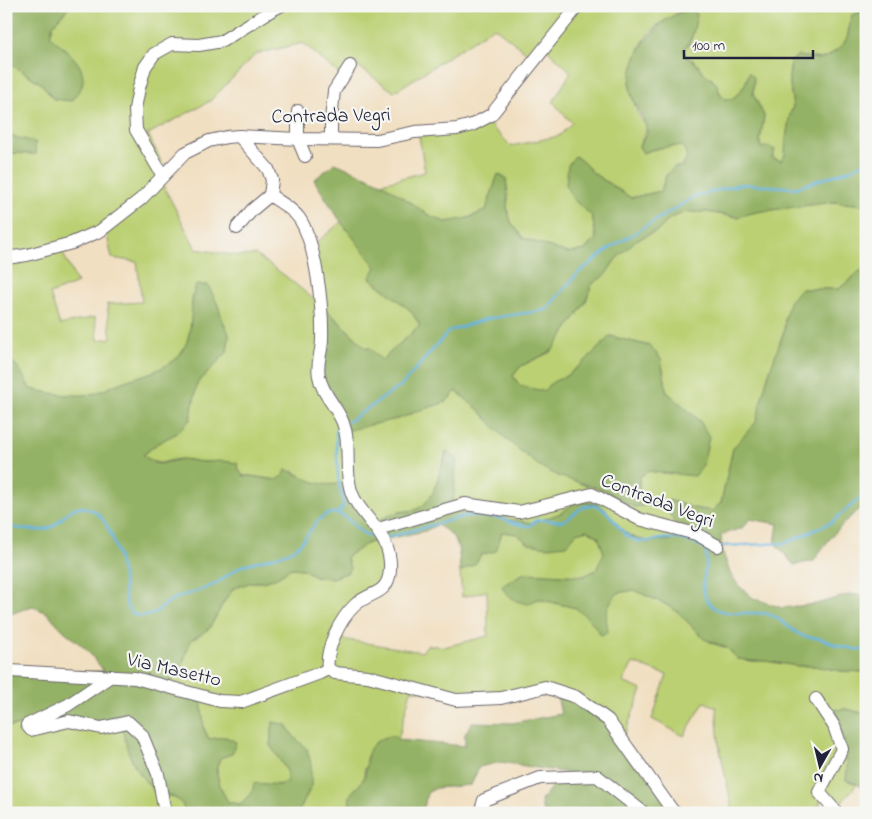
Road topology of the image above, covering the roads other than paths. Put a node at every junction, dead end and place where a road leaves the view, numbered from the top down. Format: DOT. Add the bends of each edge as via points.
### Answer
graph roads {
  1 [pos="280,6"];
  2 [pos="578,6"];
  3 [pos="350,66"];
  4 [pos="298,111"];
  5 [pos="239,136"];
  6 [pos="298,139"];
  7 [pos="331,139"];
  8 [pos="305,156"];
  9 [pos="163,176"];
  10 [pos="270,195"];
  11 [pos="237,228"];
  12 [pos="6,258"];
  13 [pos="378,530"];
  14 [pos="718,546"];
  15 [pos="328,669"];
  16 [pos="6,672"];
  17 [pos="111,676"];
  18 [pos="816,699"];
  19 [pos="165,813"];
  20 [pos="480,813"];
  21 [pos="644,813"];
  22 [pos="676,813"];
  23 [pos="837,813"];
  1 -- 9 [label="street" via="222,41 199,45 172,44 154,54 145,67 135,109 136,130"];
  2 -- 7 [label="street, Contrada Vegri" via="491,115 481,121 457,129 415,132 377,140"];
  3 -- 7 [label="street" via="334,91"];
  4 -- 6 [label="street"];
  5 -- 6 [label="street, Contrada Vegri"];
  5 -- 9 [label="street, Contrada Vegri" via="227,136 185,153"];
  5 -- 10 [label="street, Contrada Vegri" via="268,169 272,180"];
  6 -- 7 [label="street, Contrada Vegri"];
  6 -- 8 [label="street"];
  9 -- 12 [label="street, Contrada Vegri" via="141,199 100,231 72,244"];
  10 -- 11 [label="street"];
  10 -- 13 [label="street" via="293,210 310,238 322,308 319,378 343,423 352,496"];
  13 -- 14 [label="street, Contrada Vegri" via="465,504 519,512 592,494 639,519 696,534"];
  13 -- 15 [label="street" via="385,543 389,578 384,588 355,605 344,619 330,644 326,659"];
  15 -- 17 [label="street, Via Masetto" via="241,702 220,701 135,678"];
  15 -- 22 [label="street" via="335,673 368,676 456,700 502,698 544,687 576,697 608,720"];
  16 -- 17 [label="street, Via Masetto"];
  17 -- 19 [label="street" via="68,705 27,726 30,730 69,721 101,728 128,722 142,735 158,774"];
  18 -- 23 [label="street" via="834,726 842,749 819,792"];
  20 -- 21 [label="street" via="484,800 540,778 597,776"];
}
